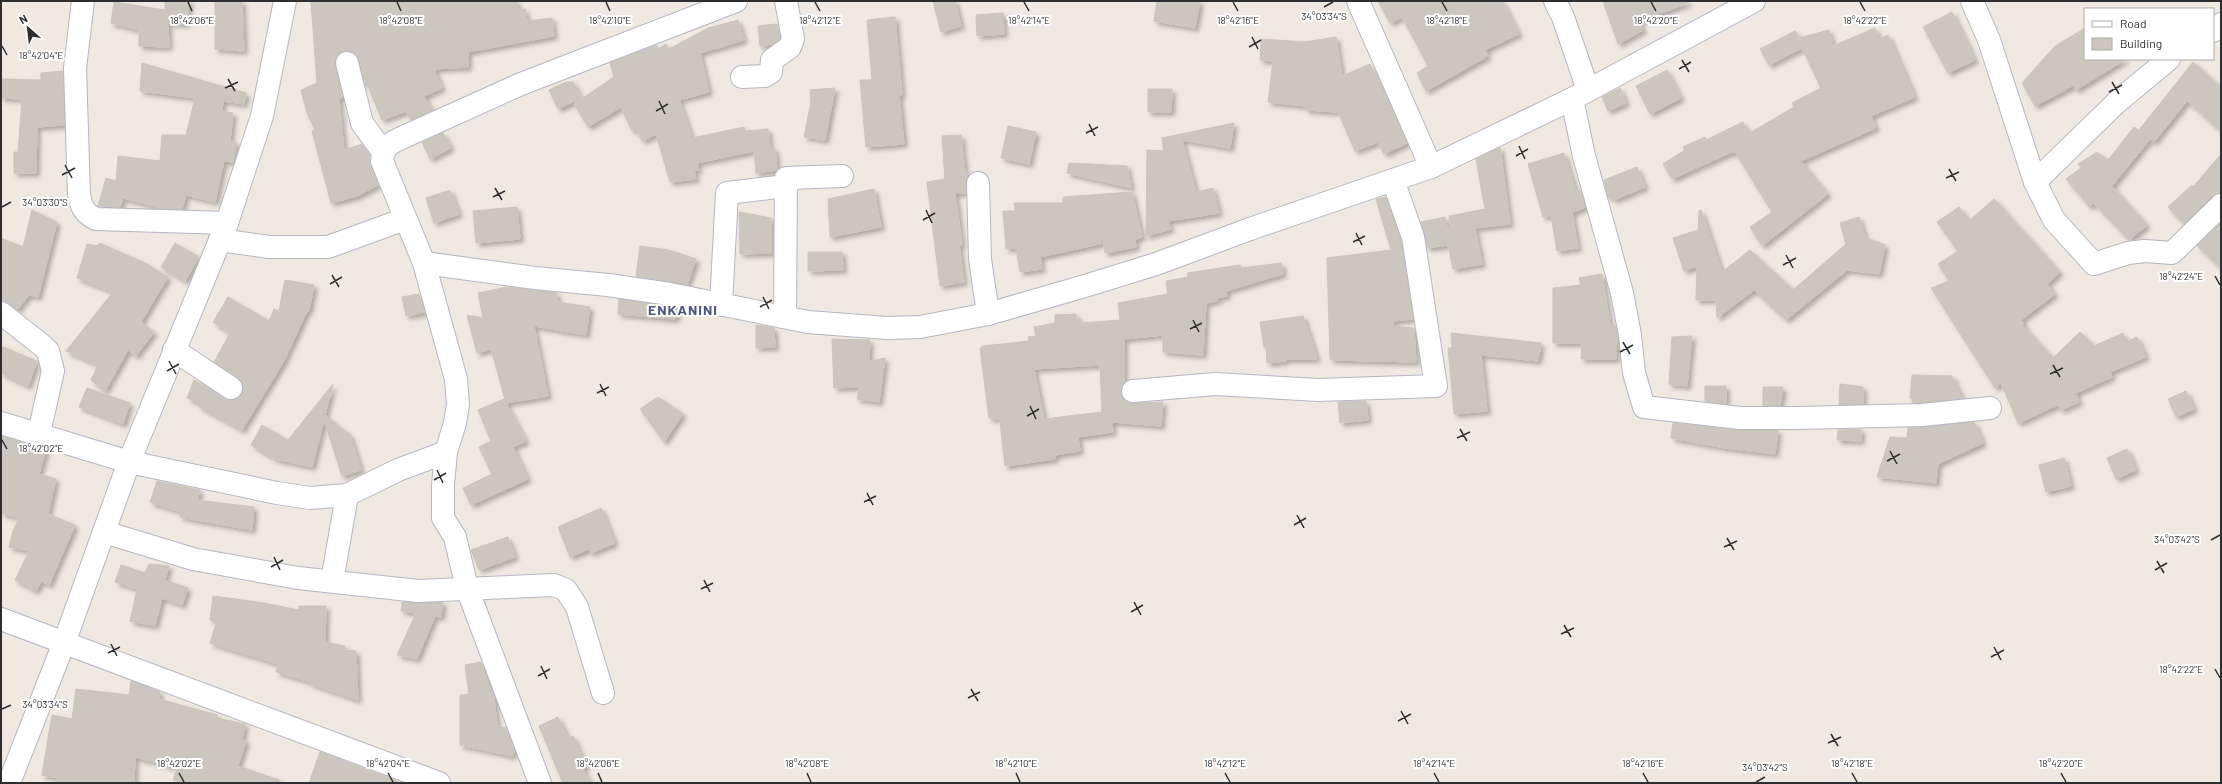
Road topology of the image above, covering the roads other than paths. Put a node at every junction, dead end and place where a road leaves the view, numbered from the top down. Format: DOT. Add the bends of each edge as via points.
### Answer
graph roads {
  1 [pos="83,1"];
  2 [pos="285,1"];
  3 [pos="736,1"];
  4 [pos="786,1"];
  5 [pos="1358,1"];
  6 [pos="1555,1"];
  7 [pos="1754,1"];
  8 [pos="1972,1"];
  9 [pos="2168,60"];
  10 [pos="348,63"];
  11 [pos="742,77"];
  12 [pos="1580,95"];
  13 [pos="383,152"];
  14 [pos="1431,167"];
  15 [pos="842,176"];
  16 [pos="1393,180"];
  17 [pos="2035,182"];
  18 [pos="978,183"];
  19 [pos="787,186"];
  20 [pos="2221,205"];
  21 [pos="405,219"];
  22 [pos="223,232"];
  23 [pos="424,263"];
  24 [pos="721,304"];
  25 [pos="1,313"];
  26 [pos="988,314"];
  27 [pos="785,317"];
  28 [pos="174,350"];
  29 [pos="231,388"];
  30 [pos="1133,391"];
  31 [pos="1990,408"];
  32 [pos="1,423"];
  33 [pos="39,433"];
  34 [pos="446,452"];
  35 [pos="129,462"];
  36 [pos="347,495"];
  37 [pos="104,532"];
  38 [pos="332,581"];
  39 [pos="467,588"];
  40 [pos="1,619"];
  41 [pos="64,642"];
  42 [pos="603,693"];
  43 [pos="9,783"];
  44 [pos="439,783"];
  45 [pos="540,783"];
  1 -- 22 [label="street" via="75,68 79,194 86,214 96,219"];
  2 -- 22 [label="street" via="262,116"];
  3 -- 13 [label="street" via="521,84 399,139"];
  4 -- 11 [label="street" via="792,44 772,60 771,72 765,76"];
  5 -- 14 [label="street"];
  6 -- 12 [label="street" via="1563,17"];
  7 -- 12 [label="street"];
  8 -- 17 [label="street" via="1989,40"];
  9 -- 17 [label="street" via="2116,103"];
  10 -- 13 [label="street" via="362,123"];
  12 -- 14 [label="street"];
  12 -- 31 [label="street" via="1584,156 1622,293 1634,373 1644,407 1740,418 1922,415"];
  13 -- 21 [label="street" via="382,161"];
  14 -- 16 [label="street"];
  15 -- 19 [label="street" via="786,178"];
  16 -- 26 [label="street" via="1250,228 1156,264"];
  16 -- 30 [label="street" via="1413,237 1436,386 1318,390 1215,384"];
  17 -- 20 [label="street" via="2054,220 2094,264 2128,252 2172,253"];
  18 -- 26 [label="street" via="980,259"];
  19 -- 24 [label="street" via="726,193"];
  19 -- 27 [label="street"];
  21 -- 22 [label="street" via="328,247 269,247"];
  21 -- 23 [label="street"];
  22 -- 28 [label="street"];
  23 -- 24 [label="street" via="608,285"];
  23 -- 34 [label="street" via="456,379 456,423"];
  24 -- 27 [label="street"];
  25 -- 33 [label="street" via="44,346 51,361 53,370"];
  26 -- 27 [label="street" via="920,327 887,328 808,322"];
  28 -- 29 [label="street"];
  28 -- 35 [label="street"];
  32 -- 33 [label="street"];
  33 -- 35 [label="street"];
  34 -- 36 [label="street" via="398,470"];
  34 -- 39 [label="street" via="443,518 455,537"];
  35 -- 36 [label="street" via="310,498"];
  35 -- 37 [label="street"];
  36 -- 38 [label="street"];
  37 -- 38 [label="street" via="193,559 298,578"];
  37 -- 41 [label="street"];
  38 -- 39 [label="street" via="418,591"];
  39 -- 42 [label="street" via="554,585 566,590 577,607"];
  39 -- 45 [label="street"];
  40 -- 41 [label="street"];
  41 -- 43 [label="street"];
  41 -- 44 [label="street"];
}
